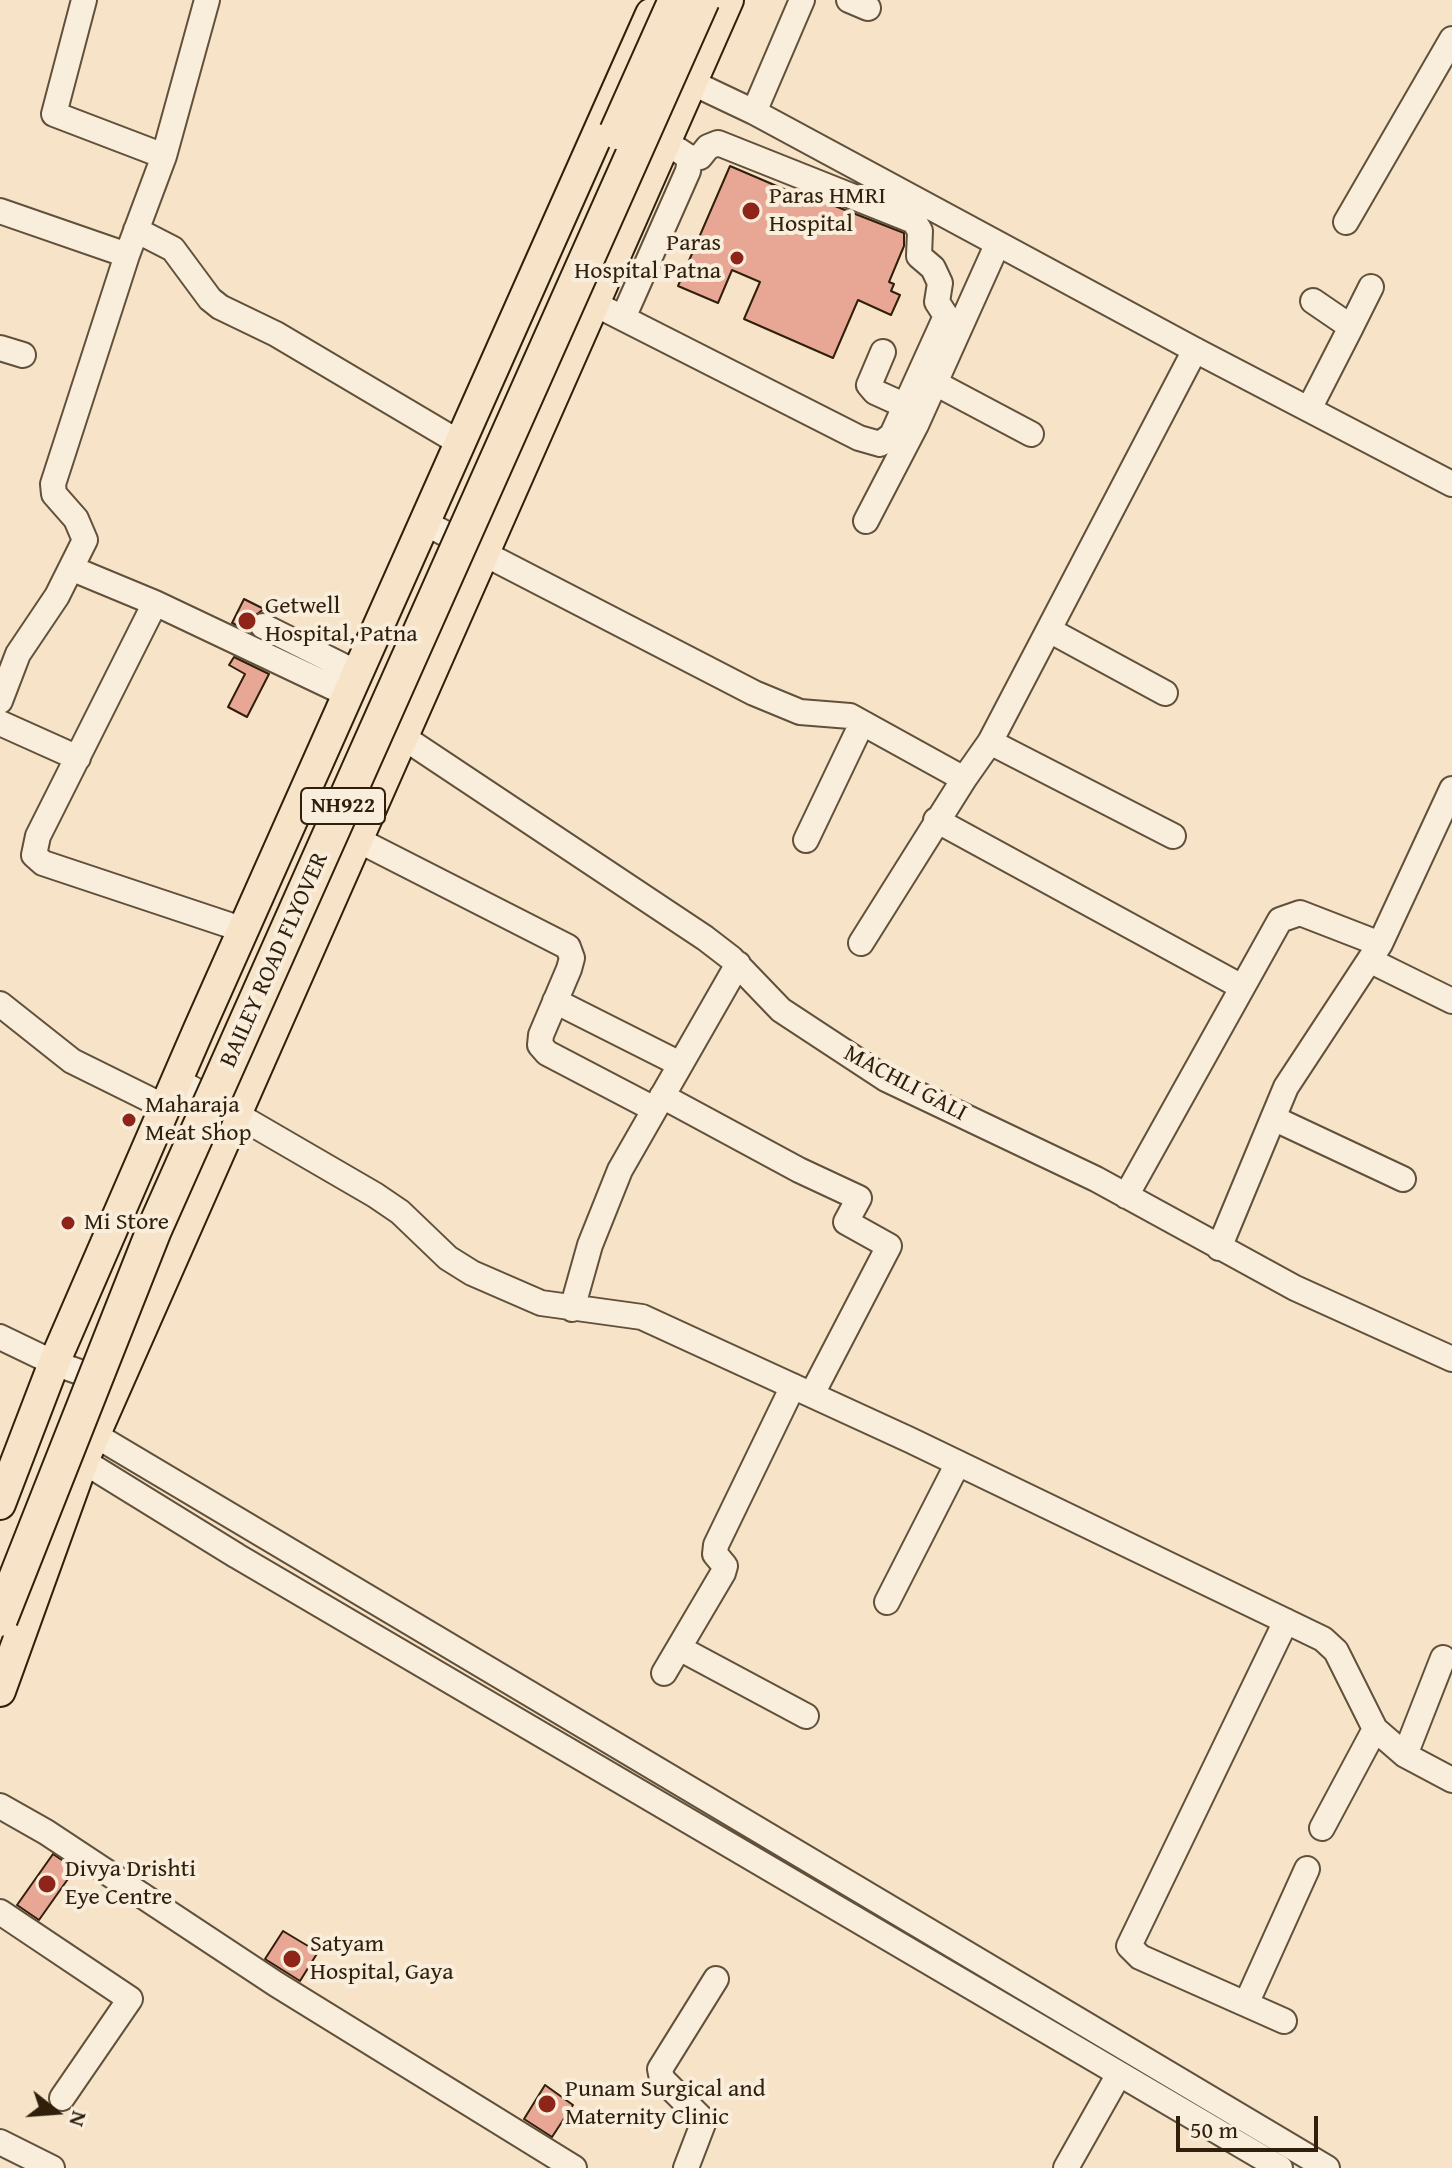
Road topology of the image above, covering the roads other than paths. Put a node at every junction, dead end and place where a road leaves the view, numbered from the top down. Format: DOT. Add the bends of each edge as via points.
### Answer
graph roads {
  1 [pos="84,0"];
  2 [pos="207,0"];
  3 [pos="658,0"];
  4 [pos="676,0"];
  5 [pos="702,0"];
  6 [pos="728,0"];
  7 [pos="802,0"];
  8 [pos="1452,39"];
  9 [pos="635,50"];
  10 [pos="692,84"];
  11 [pos="754,112"];
  12 [pos="678,151"];
  13 [pos="164,156"];
  14 [pos="0,211"];
  15 [pos="1346,222"];
  16 [pos="136,230"];
  17 [pos="997,245"];
  18 [pos="127,255"];
  19 [pos="1371,287"];
  20 [pos="1313,301"];
  21 [pos="593,303"];
  22 [pos="623,318"];
  23 [pos="1351,327"];
  24 [pos="1195,350"];
  25 [pos="883,352"];
  26 [pos="935,383"];
  27 [pos="906,406"];
  28 [pos="1310,407"];
  29 [pos="1031,434"];
  30 [pos="460,443"];
  31 [pos="1452,484"];
  32 [pos="866,521"];
  33 [pos="425,523"];
  34 [pos="483,553"];
  35 [pos="73,569"];
  36 [pos="155,603"];
  37 [pos="263,626"];
  38 [pos="1049,630"];
  39 [pos="9,651"];
  40 [pos="354,684"];
  41 [pos="1165,693"];
  42 [pos="0,701"];
  43 [pos="417,703"];
  44 [pos="0,723"];
  45 [pos="862,723"];
  46 [pos="403,737"];
  47 [pos="990,742"];
  48 [pos="78,758"];
  49 [pos="964,779"];
  50 [pos="1452,789"];
  51 [pos="936,820"];
  52 [pos="1173,836"];
  53 [pos="358,840"];
  54 [pos="806,840"];
  55 [pos="244,930"];
  56 [pos="861,943"];
  57 [pos="1375,953"];
  58 [pos="738,964"];
  59 [pos="1242,987"];
  60 [pos="555,1001"];
  61 [pos="1452,1001"];
  62 [pos="0,1004"];
  63 [pos="680,1064"];
  64 [pos="171,1094"];
  65 [pos="658,1103"];
  66 [pos="238,1114"];
  67 [pos="1273,1118"];
  68 [pos="1403,1179"];
  69 [pos="1126,1196"];
  70 [pos="1219,1248"];
  71 [pos="572,1309"];
  72 [pos="0,1337"];
  73 [pos="1452,1359"];
  74 [pos="54,1363"];
  75 [pos="117,1385"];
  76 [pos="802,1390"];
  77 [pos="89,1448"];
  78 [pos="958,1463"];
  79 [pos="0,1504"];
  80 [pos="0,1561"];
  81 [pos="887,1602"];
  82 [pos="0,1619"];
  83 [pos="1286,1621"];
  84 [pos="679,1648"];
  85 [pos="1443,1658"];
  86 [pos="664,1673"];
  87 [pos="3,1676"];
  88 [pos="806,1716"];
  89 [pos="1375,1729"];
  90 [pos="1405,1755"];
  91 [pos="1452,1780"];
  92 [pos="0,1806"];
  93 [pos="1322,1828"];
  94 [pos="1307,1869"];
  95 [pos="0,1912"];
  96 [pos="716,1979"];
  97 [pos="1246,2004"];
  98 [pos="1284,2021"];
  99 [pos="1119,2074"];
  100 [pos="62,2098"];
  101 [pos="0,2142"];
  102 [pos="52,2168"];
  103 [pos="574,2168"];
  104 [pos="686,2168"];
  105 [pos="1066,2168"];
  106 [pos="1280,2168"];
  107 [pos="1327,2168"];
  1 -- 13 [label="street" via="54,114"];
  2 -- 13 [label="street"];
  3 -- 9 [label="main road"];
  4 -- 80 [label="highway, BAILEY ROAD FLYOVER / NH922, bridge" via="135,1224"];
  5 -- 82 [label="highway, BAILEY ROAD FLYOVER / NH922, bridge" via="154,1230"];
  6 -- 10 [label="main road"];
  7 -- 11 [label="street"];
  8 -- 15 [label="street"];
  9 -- 10 [label="street"];
  9 -- 30 [label="main road"];
  10 -- 11 [label="street"];
  10 -- 12 [label="main road"];
  11 -- 17 [label="street"];
  12 -- 21 [label="main road"];
  12 -- 22 [label="street" via="688,171"];
  12 -- 27 [label="street" via="700,157 718,143 914,221 920,231 919,256 940,283 937,302 946,316"];
  13 -- 16 [label="street"];
  14 -- 18 [label="street"];
  16 -- 18 [label="street"];
  16 -- 30 [label="street" via="173,249 220,307 276,334"];
  17 -- 24 [label="street"];
  17 -- 26 [label="street"];
  18 -- 35 [label="street" via="53,484 54,494 76,519 85,540"];
  19 -- 23 [label="street"];
  20 -- 23 [label="street"];
  21 -- 22 [label="street"];
  21 -- 34 [label="main road"];
  22 -- 27 [label="street" via="875,444 888,440"];
  23 -- 28 [label="street"];
  24 -- 28 [label="street"];
  24 -- 38 [label="street"];
  25 -- 27 [label="street" via="869,385"];
  26 -- 29 [label="street"];
  26 -- 32 [label="street"];
  28 -- 31 [label="street"];
  30 -- 33 [label="main road"];
  33 -- 34 [label="street"];
  33 -- 40 [label="main road"];
  34 -- 43 [label="main road"];
  34 -- 45 [label="street" via="786,708 841,713"];
  35 -- 36 [label="street"];
  35 -- 39 [label="street"];
  36 -- 40 [label="street"];
  36 -- 48 [label="street"];
  37 -- 40 [label="street"];
  38 -- 41 [label="street"];
  38 -- 47 [label="street"];
  39 -- 42 [label="street"];
  40 -- 43 [label="main road"];
  40 -- 55 [label="main road"];
  43 -- 46 [label="main road"];
  44 -- 48 [label="street"];
  45 -- 49 [label="street"];
  45 -- 54 [label="street"];
  46 -- 53 [label="main road"];
  46 -- 58 [label="street, MACHLI GALI"];
  47 -- 49 [label="street"];
  47 -- 52 [label="street"];
  48 -- 55 [label="street" via="38,836 36,859"];
  49 -- 51 [label="street"];
  50 -- 57 [label="street"];
  51 -- 56 [label="street"];
  51 -- 59 [label="street"];
  53 -- 60 [label="street" via="568,947 572,958"];
  53 -- 66 [label="main road"];
  55 -- 64 [label="main road"];
  57 -- 59 [label="street" via="1309,915 1292,913 1280,920"];
  57 -- 61 [label="street"];
  57 -- 67 [label="street" via="1286,1087"];
  58 -- 63 [label="street"];
  58 -- 69 [label="street, MACHLI GALI" via="781,1010 874,1072"];
  59 -- 69 [label="street"];
  60 -- 63 [label="street"];
  60 -- 65 [label="street" via="541,1035 543,1050"];
  62 -- 64 [label="street" via="72,1061"];
  63 -- 65 [label="street"];
  64 -- 66 [label="street"];
  64 -- 74 [label="main road"];
  65 -- 71 [label="street" via="610,1191"];
  65 -- 76 [label="street" via="859,1198 846,1222 889,1246"];
  66 -- 71 [label="street" via="388,1203 472,1273 518,1295"];
  66 -- 75 [label="main road"];
  67 -- 68 [label="street"];
  67 -- 70 [label="street"];
  69 -- 70 [label="street, MACHLI GALI"];
  70 -- 73 [label="street, MACHLI GALI"];
  71 -- 76 [label="street" via="642,1317"];
  72 -- 74 [label="street"];
  74 -- 75 [label="street"];
  74 -- 79 [label="main road"];
  75 -- 77 [label="main road"];
  76 -- 78 [label="street"];
  76 -- 84 [label="street" via="716,1545 723,1573"];
  77 -- 87 [label="main road"];
  77 -- 99 [label="street" via="250,1564"];
  77 -- 107 [label="street"];
  78 -- 81 [label="street"];
  78 -- 83 [label="street"];
  83 -- 89 [label="street" via="1336,1651"];
  83 -- 97 [label="street" via="1129,1946 1140,1957"];
  84 -- 86 [label="street"];
  84 -- 88 [label="street"];
  85 -- 90 [label="street"];
  89 -- 90 [label="street"];
  89 -- 93 [label="street"];
  90 -- 91 [label="street"];
  92 -- 103 [label="street"];
  94 -- 97 [label="street"];
  95 -- 100 [label="street" via="130,1999"];
  96 -- 104 [label="street" via="660,2069 662,2079 704,2121"];
  97 -- 98 [label="street"];
  99 -- 105 [label="street"];
  99 -- 106 [label="street"];
  101 -- 102 [label="street"];
}
